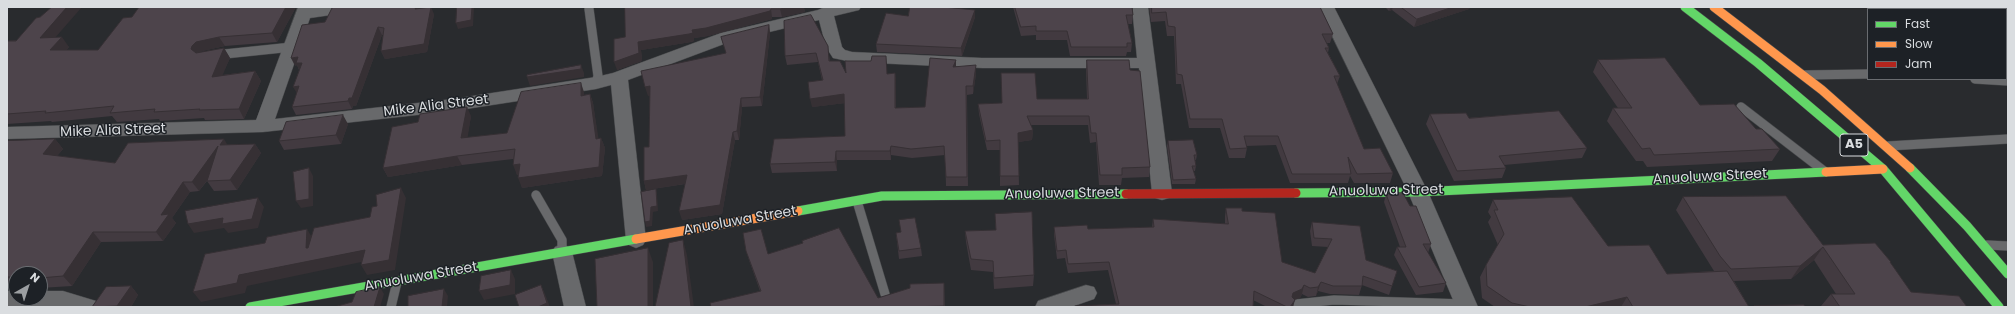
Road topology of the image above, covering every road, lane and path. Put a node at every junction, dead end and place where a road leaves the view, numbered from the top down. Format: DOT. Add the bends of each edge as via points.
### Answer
graph roads {
  1 [pos="352,7"];
  2 [pos="853,7"];
  3 [pos="1140,7"];
  4 [pos="1326,7"];
  5 [pos="1685,7"];
  6 [pos="1714,7"];
  7 [pos="589,9"];
  8 [pos="305,10"];
  9 [pos="825,12"];
  10 [pos="292,47"];
  11 [pos="203,57"];
  12 [pos="1145,64"];
  13 [pos="1867,74"];
  14 [pos="1804,75"];
  15 [pos="619,77"];
  16 [pos="1992,80"];
  17 [pos="2008,81"];
  18 [pos="596,83"];
  19 [pos="1741,107"];
  20 [pos="263,126"];
  21 [pos="7,133"];
  22 [pos="2008,139"];
  23 [pos="1887,146"];
  24 [pos="1883,169"];
  25 [pos="1825,172"];
  26 [pos="1418,192"];
  27 [pos="1162,193"];
  28 [pos="536,195"];
  29 [pos="857,200"];
  30 [pos="636,240"];
  31 [pos="1986,245"];
  32 [pos="2008,246"];
  33 [pos="562,252"];
  34 [pos="2008,274"];
  35 [pos="397,282"];
  36 [pos="1086,293"];
  37 [pos="885,294"];
  38 [pos="7,299"];
  39 [pos="1296,304"];
  40 [pos="1466,305"];
  41 [pos="88,307"];
  42 [pos="250,307"];
  43 [pos="391,307"];
  44 [pos="575,307"];
  45 [pos="1046,307"];
  46 [pos="1999,307"];
  1 -- 8 [label="street"];
  2 -- 9 [label="street, Mike Alia Street"];
  3 -- 12 [label="street"];
  4 -- 26 [label="street"];
  5 -- 24 [label="main road, A5" via="1758,63"];
  6 -- 14 [label="main road, A5"];
  7 -- 18 [label="lane" via="598,76"];
  8 -- 10 [label="street"];
  9 -- 12 [label="street" via="834,47 839,54 852,57 982,63"];
  9 -- 15 [label="street, Mike Alia Street" via="727,36"];
  10 -- 11 [label="lane" via="226,52"];
  10 -- 20 [label="street"];
  12 -- 27 [label="street"];
  13 -- 14 [label="lane"];
  14 -- 23 [label="main road, A5"];
  15 -- 18 [label="street, Mike Alia Street"];
  15 -- 30 [label="street"];
  16 -- 17 [label="lane"];
  18 -- 20 [label="street, Mike Alia Street" via="453,105"];
  19 -- 25 [label="lane"];
  20 -- 21 [label="street, Mike Alia Street"];
  22 -- 23 [label="lane"];
  23 -- 31 [label="main road, A5"];
  24 -- 25 [label="main road, Anuoluwa Street"];
  24 -- 46 [label="main road, A5"];
  25 -- 26 [label="main road, Anuoluwa Street"];
  26 -- 27 [label="main road, Anuoluwa Street"];
  26 -- 40 [label="street"];
  27 -- 29 [label="main road, Anuoluwa Street" via="882,196"];
  28 -- 33 [label="lane" via="562,240"];
  29 -- 30 [label="main road, Anuoluwa Street"];
  29 -- 37 [label="lane"];
  30 -- 33 [label="main road, Anuoluwa Street"];
  31 -- 32 [label="lane"];
  31 -- 34 [label="main road, A5"];
  33 -- 35 [label="main road, Anuoluwa Street"];
  33 -- 44 [label="street"];
  35 -- 42 [label="main road, Anuoluwa Street"];
  35 -- 43 [label="lane"];
  36 -- 45 [label="street"];
  38 -- 41 [label="street" via="63,299"];
  39 -- 40 [label="lane" via="1334,300"];
}
